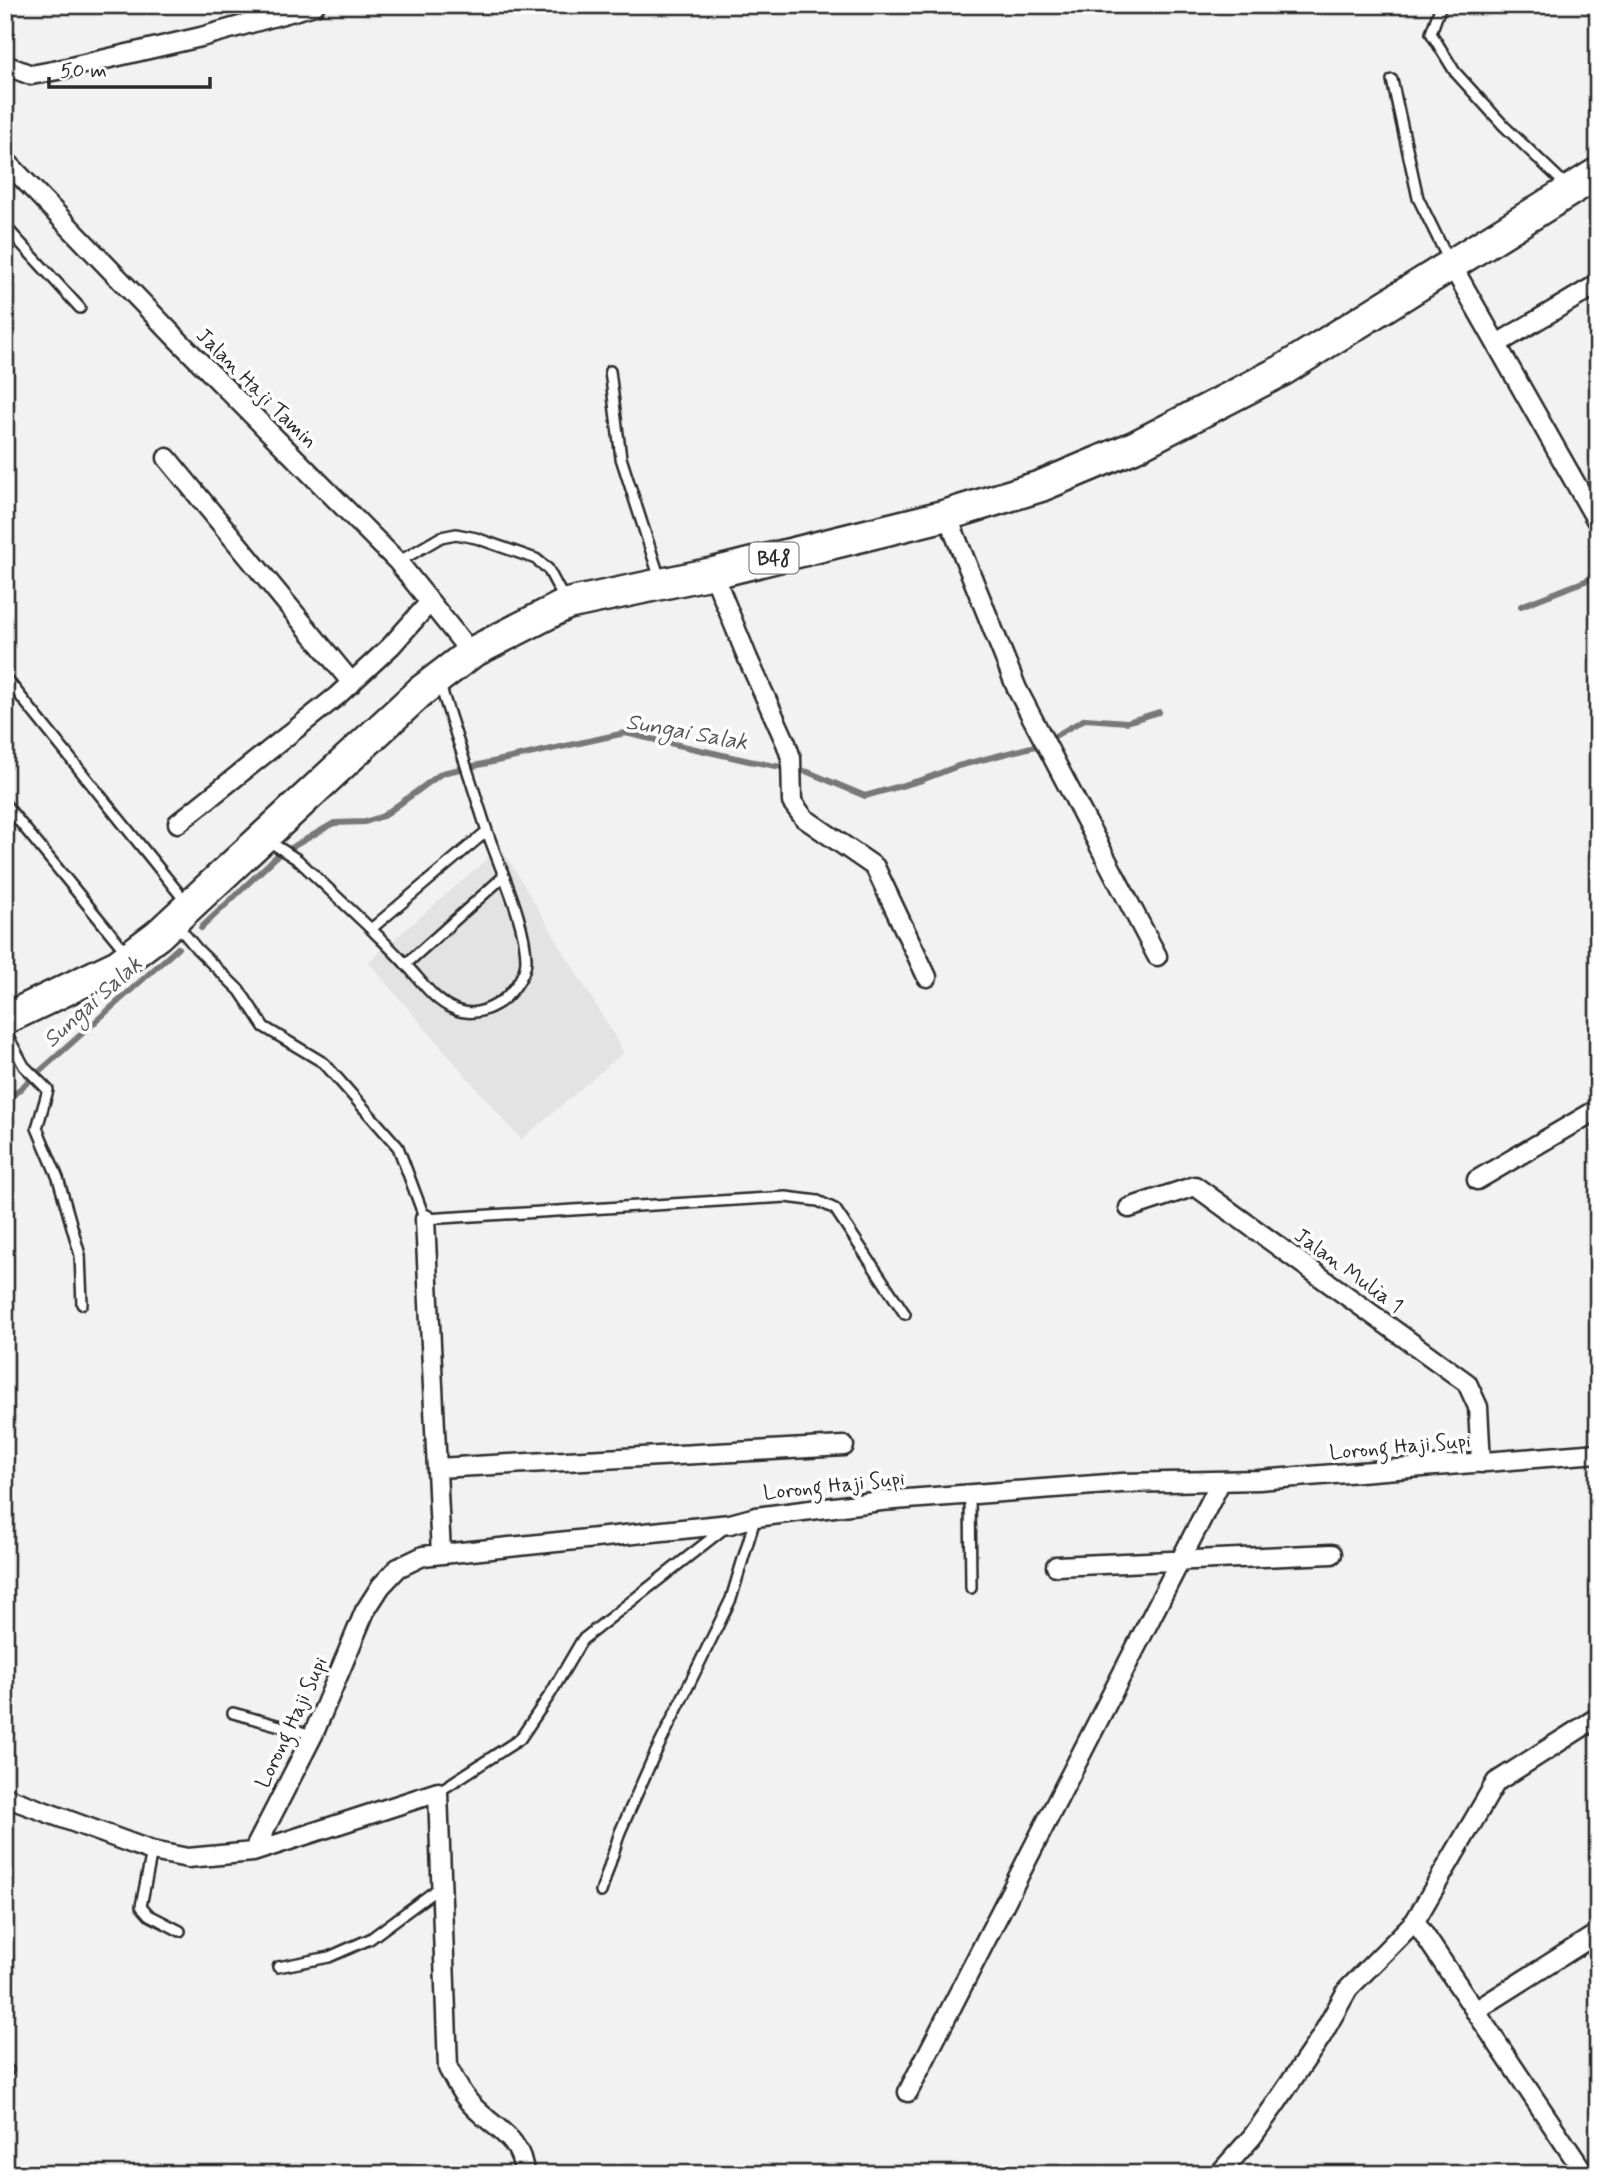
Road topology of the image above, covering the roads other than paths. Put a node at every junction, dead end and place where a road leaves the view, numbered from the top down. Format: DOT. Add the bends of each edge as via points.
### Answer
graph roads {
  1 [pos="315,5"];
  2 [pos="1441,5"];
  3 [pos="5,65"];
  4 [pos="1392,80"];
  5 [pos="5,160"];
  6 [pos="1598,173"];
  7 [pos="1571,190"];
  8 [pos="5,226"];
  9 [pos="1451,264"];
  10 [pos="1598,284"];
  11 [pos="80,308"];
  12 [pos="1497,344"];
  13 [pos="610,371"];
  14 [pos="167,458"];
  15 [pos="947,514"];
  16 [pos="1598,523"];
  17 [pos="398,562"];
  18 [pos="713,573"];
  19 [pos="662,584"];
  20 [pos="430,602"];
  21 [pos="567,604"];
  22 [pos="471,653"];
  23 [pos="5,677"];
  24 [pos="438,677"];
  25 [pos="352,682"];
  26 [pos="5,804"];
  27 [pos="178,823"];
  28 [pos="486,831"];
  29 [pos="267,840"];
  30 [pos="503,877"];
  31 [pos="181,913"];
  32 [pos="371,929"];
  33 [pos="130,956"];
  34 [pos="1157,956"];
  35 [pos="406,964"];
  36 [pos="927,977"];
  37 [pos="5,1019"];
  38 [pos="5,1031"];
  39 [pos="1598,1109"];
  40 [pos="1477,1180"];
  41 [pos="1129,1208"];
  42 [pos="425,1219"];
  43 [pos="82,1304"];
  44 [pos="905,1314"];
  45 [pos="844,1446"];
  46 [pos="1598,1453"];
  47 [pos="1481,1463"];
  48 [pos="437,1468"];
  49 [pos="1221,1481"];
  50 [pos="970,1496"];
  51 [pos="756,1517"];
  52 [pos="730,1524"];
  53 [pos="441,1554"];
  54 [pos="1332,1554"];
  55 [pos="1180,1560"];
  56 [pos="1056,1566"];
  57 [pos="971,1588"];
  58 [pos="233,1713"];
  59 [pos="1598,1717"];
  60 [pos="313,1735"];
  61 [pos="438,1792"];
  62 [pos="5,1797"];
  63 [pos="152,1851"];
  64 [pos="253,1852"];
  65 [pos="442,1886"];
  66 [pos="601,1892"];
  67 [pos="1415,1921"];
  68 [pos="180,1931"];
  69 [pos="1598,1933"];
  70 [pos="278,1967"];
  71 [pos="1475,2011"];
  72 [pos="908,2092"];
  73 [pos="524,2174"];
  74 [pos="1219,2174"];
  75 [pos="1585,2174"];
  1 -- 3 [label="street" via="58,70 32,75"];
  2 -- 7 [label="lane" via="1431,33 1455,72"];
  4 -- 9 [label="lane" via="1418,198"];
  5 -- 17 [label="street, Jalan Haji Tamin"];
  6 -- 7 [label="main road, B48"];
  7 -- 9 [label="main road, B48"];
  8 -- 11 [label="lane"];
  9 -- 12 [label="street"];
  9 -- 15 [label="main road, B48" via="1283,370 1134,447 1041,486"];
  10 -- 12 [label="street"];
  12 -- 16 [label="street"];
  13 -- 19 [label="lane" via="621,458"];
  14 -- 25 [label="street"];
  15 -- 18 [label="main road, B48"];
  15 -- 34 [label="street" via="1017,689"];
  17 -- 20 [label="street, Jalan Haji Tamin"];
  17 -- 21 [label="lane" via="441,537 476,538 536,559 548,569"];
  18 -- 19 [label="main road, B48"];
  18 -- 36 [label="street" via="791,758 792,802 804,818 875,867"];
  19 -- 21 [label="main road, B48"];
  20 -- 22 [label="street, Jalan Haji Tamin"];
  20 -- 25 [label="street"];
  21 -- 22 [label="main road, B48"];
  22 -- 24 [label="main road, B48"];
  23 -- 31 [label="lane"];
  24 -- 28 [label="lane"];
  24 -- 29 [label="main road, B48"];
  25 -- 27 [label="street"];
  26 -- 33 [label="lane"];
  28 -- 30 [label="lane"];
  28 -- 32 [label="lane"];
  29 -- 31 [label="main road, B48"];
  29 -- 32 [label="lane" via="298,860"];
  30 -- 35 [label="lane"];
  30 -- 35 [label="lane" via="526,961 513,990 499,1003 467,1014 451,1008 436,999"];
  31 -- 33 [label="main road, B48"];
  31 -- 42 [label="lane" via="197,949 240,990 264,1027 324,1063 398,1147"];
  32 -- 35 [label="lane"];
  33 -- 37 [label="main road, B48"];
  38 -- 43 [label="lane" via="24,1066 48,1090 37,1128 58,1178 80,1255"];
  39 -- 40 [label="street"];
  41 -- 47 [label="street, Jalan Mulia 1" via="1195,1186 1467,1383 1478,1407"];
  42 -- 44 [label="lane" via="786,1197 818,1200 835,1209"];
  42 -- 48 [label="street"];
  45 -- 48 [label="street"];
  46 -- 47 [label="street, Lorong Haji Supi"];
  47 -- 49 [label="street, Lorong Haji Supi"];
  48 -- 53 [label="street"];
  49 -- 50 [label="street, Lorong Haji Supi" via="1121,1483"];
  49 -- 55 [label="street"];
  50 -- 51 [label="street, Lorong Haji Supi" via="881,1501"];
  50 -- 57 [label="lane"];
  51 -- 52 [label="street, Lorong Haji Supi"];
  51 -- 66 [label="lane" via="732,1599 620,1832"];
  52 -- 53 [label="street, Lorong Haji Supi"];
  52 -- 61 [label="lane" via="582,1640 520,1739"];
  53 -- 60 [label="street, Lorong Haji Supi" via="423,1556 398,1569 381,1586 365,1611"];
  54 -- 55 [label="street"];
  55 -- 56 [label="street"];
  55 -- 72 [label="street"];
  58 -- 60 [label="lane"];
  59 -- 67 [label="street" via="1496,1782"];
  60 -- 64 [label="street, Lorong Haji Supi"];
  61 -- 64 [label="street"];
  61 -- 65 [label="street"];
  62 -- 63 [label="street"];
  63 -- 64 [label="street" via="188,1858"];
  63 -- 68 [label="lane" via="141,1906"];
  65 -- 70 [label="lane" via="370,1939 328,1957"];
  65 -- 73 [label="street" via="448,2068 466,2099 516,2146"];
  67 -- 71 [label="street"];
  67 -- 74 [label="street" via="1348,1989 1278,2102"];
  69 -- 71 [label="street"];
  71 -- 75 [label="street"];
}
